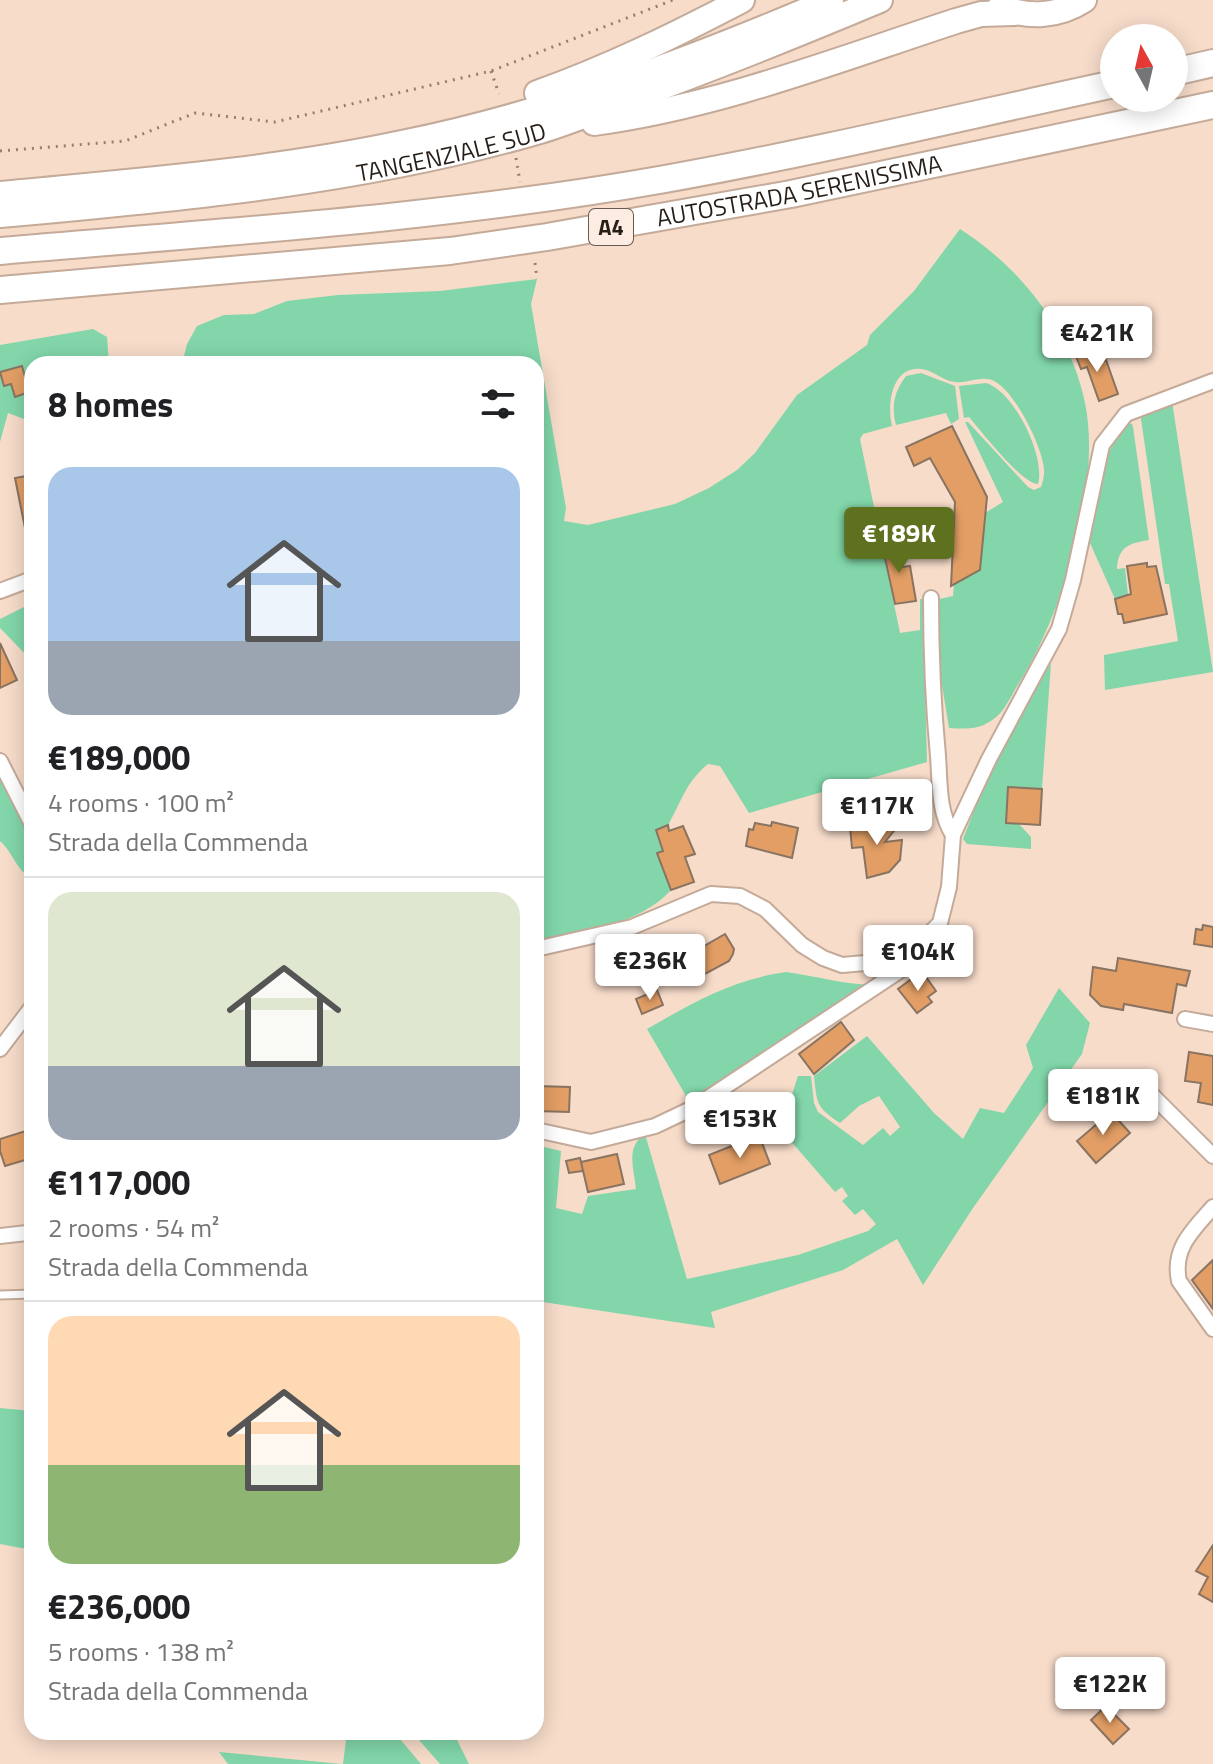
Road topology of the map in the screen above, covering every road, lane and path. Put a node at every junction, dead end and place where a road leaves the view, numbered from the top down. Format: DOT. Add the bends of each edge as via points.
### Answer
graph roads {
  1 [pos="673,0"];
  2 [pos="742,0"];
  3 [pos="831,0"];
  4 [pos="880,0"];
  5 [pos="987,0"];
  6 [pos="1084,0"];
  7 [pos="1014,13"];
  8 [pos="1213,63"];
  9 [pos="1188,69"];
  10 [pos="491,71"];
  11 [pos="1100,87"];
  12 [pos="499,94"];
  13 [pos="1213,105"];
  14 [pos="540,131"];
  15 [pos="404,143"];
  16 [pos="0,151"];
  17 [pos="516,158"];
  18 [pos="521,184"];
  19 [pos="0,194"];
  20 [pos="0,215"];
  21 [pos="0,251"];
  22 [pos="535,263"];
  23 [pos="537,279"];
  24 [pos="0,290"];
  25 [pos="1213,381"];
  26 [pos="24,582"];
  27 [pos="0,591"];
  28 [pos="931,598"];
  29 [pos="0,761"];
  30 [pos="24,808"];
  31 [pos="953,835"];
  32 [pos="930,933"];
  33 [pos="544,947"];
  34 [pos="24,1018"];
  35 [pos="1185,1019"];
  36 [pos="1213,1024"];
  37 [pos="0,1049"];
  38 [pos="1131,1106"];
  39 [pos="544,1132"];
  40 [pos="1213,1156"];
  41 [pos="1213,1207"];
  42 [pos="24,1233"];
  43 [pos="0,1236"];
  44 [pos="24,1294"];
  45 [pos="0,1295"];
  46 [pos="1213,1329"];
  1 -- 10 [label="path"];
  2 -- 15 [label="highway" via="583,77"];
  3 -- 15 [label="highway, TANGENZIALE SUD" via="593,93"];
  4 -- 14 [label="highway, TANGENZIALE SUD" via="689,78"];
  5 -- 7 [label="highway"];
  6 -- 7 [label="highway" via="1059,12"];
  7 -- 14 [label="highway" via="956,21 725,96 642,116"];
  8 -- 9 [label="highway"];
  10 -- 12 [label="path"];
  10 -- 16 [label="path" via="275,122 195,113 125,141"];
  11 -- 21 [label="highway, AUTOSTRADA SERENISSIMA / A4" via="695,173 552,196 359,220"];
  13 -- 24 [label="highway, AUTOSTRADA SERENISSIMA / A4" via="791,194 547,237 450,251"];
  14 -- 20 [label="highway, TANGENZIALE SUD" via="315,179"];
  15 -- 19 [label="highway, TANGENZIALE SUD" via="206,174"];
  17 -- 18 [label="path"];
  22 -- 23 [label="path"];
  25 -- 31 [label="street" via="1126,414 1102,445 1059,629"];
  26 -- 27 [label="street"];
  28 -- 31 [label="street" via="941,798 944,821"];
  29 -- 30 [label="street"];
  31 -- 32 [label="street" via="949,887 940,923"];
  32 -- 33 [label="street" via="906,952 877,962 842,965 802,945 765,909 740,896 711,894 632,927"];
  32 -- 39 [label="street" via="928,952 693,1108 655,1126 591,1142"];
  34 -- 37 [label="street"];
  35 -- 36 [label="street"];
  38 -- 40 [label="street" via="1151,1094"];
  41 -- 46 [label="street" via="1184,1240 1177,1271"];
  42 -- 43 [label="street"];
  44 -- 45 [label="lane"];
}
